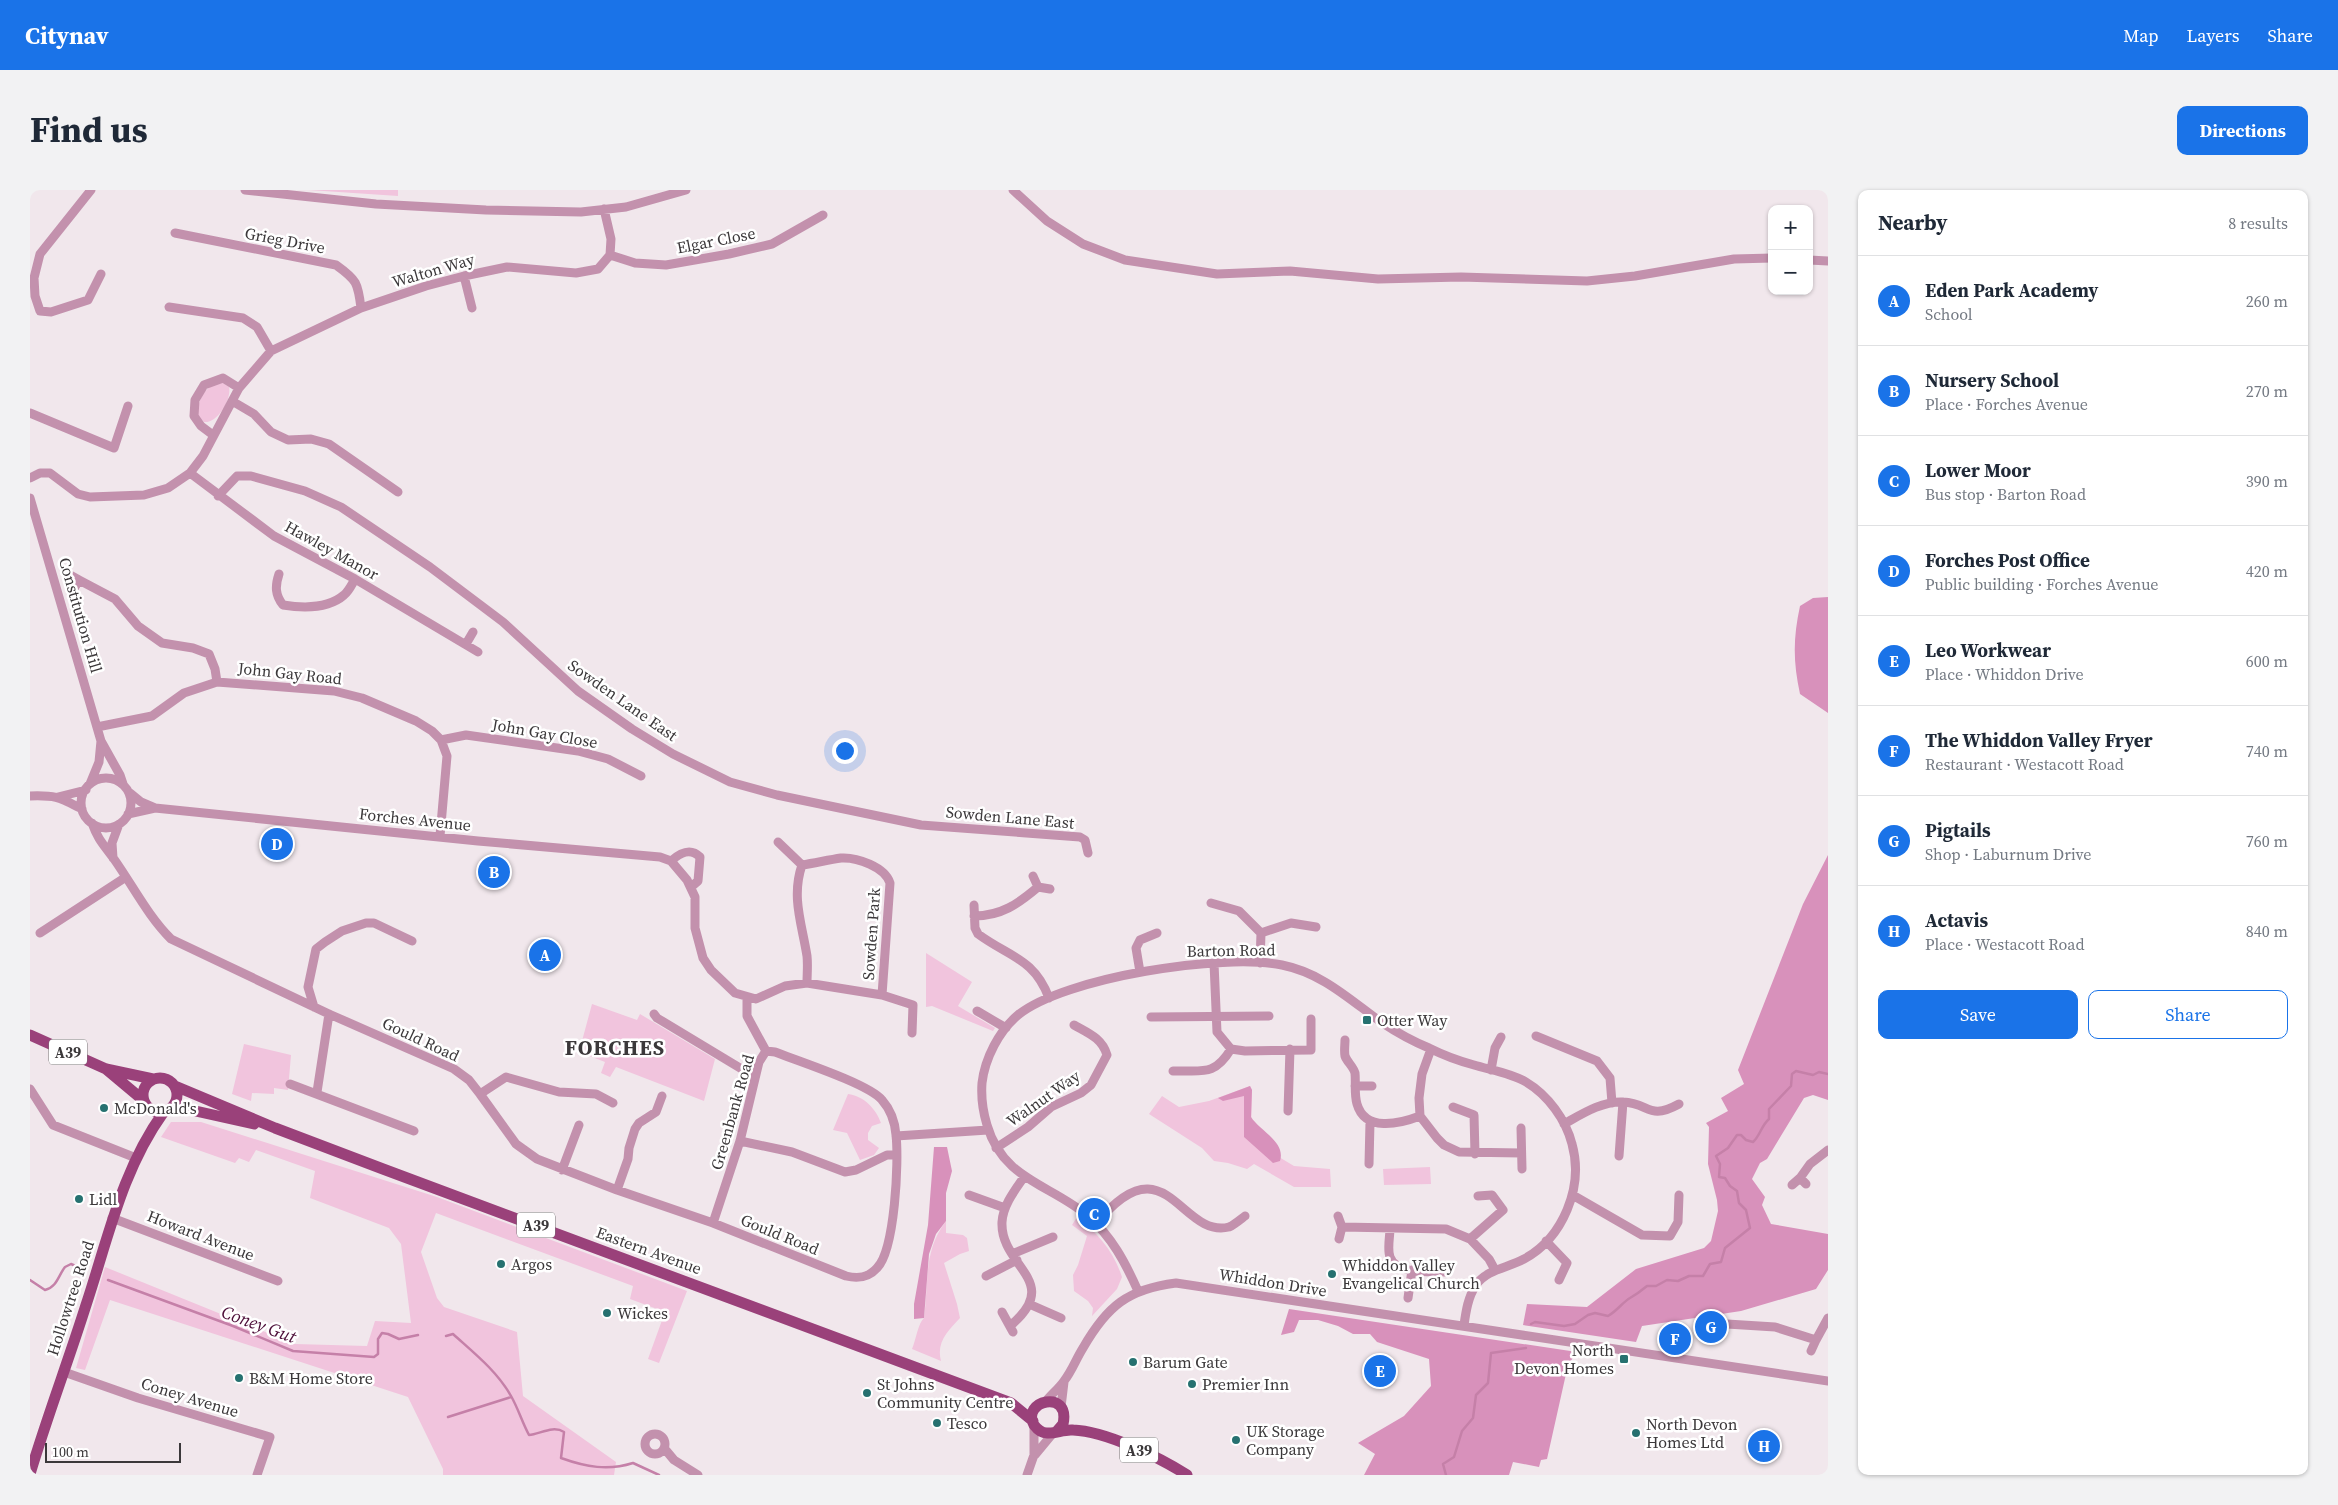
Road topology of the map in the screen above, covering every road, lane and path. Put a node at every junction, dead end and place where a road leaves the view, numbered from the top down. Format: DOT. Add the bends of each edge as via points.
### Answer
graph roads {
  1 [pos="92,190"];
  2 [pos="245,190"];
  3 [pos="686,190"];
  4 [pos="1013,190"];
  5 [pos="281,193"];
  6 [pos="604,209"];
  7 [pos="823,215"];
  8 [pos="175,233"];
  9 [pos="610,255"];
  10 [pos="1768,258"];
  11 [pos="1813,260"];
  12 [pos="1828,261"];
  13 [pos="101,274"];
  14 [pos="464,276"];
  15 [pos="169,307"];
  16 [pos="361,308"];
  17 [pos="472,308"];
  18 [pos="271,351"];
  19 [pos="239,388"];
  20 [pos="232,401"];
  21 [pos="128,406"];
  22 [pos="30,413"];
  23 [pos="213,435"];
  24 [pos="190,473"];
  25 [pos="30,478"];
  26 [pos="398,492"];
  27 [pos="218,496"];
  28 [pos="30,498"];
  29 [pos="279,574"];
  30 [pos="70,575"];
  31 [pos="355,579"];
  32 [pos="79,580"];
  33 [pos="72,592"];
  34 [pos="473,632"];
  35 [pos="466,644"];
  36 [pos="478,652"];
  37 [pos="217,682"];
  38 [pos="98,727"];
  39 [pos="441,740"];
  40 [pos="101,741"];
  41 [pos="641,776"];
  42 [pos="123,784"];
  43 [pos="88,787"];
  44 [pos="130,794"];
  45 [pos="30,796"];
  46 [pos="58,797"];
  47 [pos="156,808"];
  48 [pos="82,810"];
  49 [pos="128,814"];
  50 [pos="92,823"];
  51 [pos="119,824"];
  52 [pos="440,836"];
  53 [pos="778,842"];
  54 [pos="1088,853"];
  55 [pos="114,858"];
  56 [pos="671,861"];
  57 [pos="802,865"];
  58 [pos="1033,876"];
  59 [pos="126,877"];
  60 [pos="691,887"];
  61 [pos="1038,887"];
  62 [pos="1050,889"];
  63 [pos="1211,903"];
  64 [pos="974,905"];
  65 [pos="974,916"];
  66 [pos="1316,927"];
  67 [pos="40,932"];
  68 [pos="1157,933"];
  69 [pos="1261,933"];
  70 [pos="412,941"];
  71 [pos="1260,962"];
  72 [pos="1214,963"];
  73 [pos="1140,972"];
  74 [pos="807,983"];
  75 [pos="308,987"];
  76 [pos="882,995"];
  77 [pos="293,996"];
  78 [pos="748,998"];
  79 [pos="1049,998"];
  80 [pos="314,1006"];
  81 [pos="977,1011"];
  82 [pos="329,1014"];
  83 [pos="654,1014"];
  84 [pos="1151,1016"];
  85 [pos="1215,1016"];
  86 [pos="1269,1016"];
  87 [pos="1311,1019"];
  88 [pos="1074,1025"];
  89 [pos="1006,1028"];
  90 [pos="912,1033"];
  91 [pos="30,1035"];
  92 [pos="1536,1036"];
  93 [pos="1501,1037"];
  94 [pos="1345,1040"];
  95 [pos="1231,1049"];
  96 [pos="1290,1049"];
  97 [pos="1431,1049"];
  98 [pos="766,1051"];
  99 [pos="106,1069"];
  100 [pos="1491,1070"];
  101 [pos="1173,1071"];
  102 [pos="754,1077"];
  103 [pos="153,1079"];
  104 [pos="290,1084"];
  105 [pos="175,1086"];
  106 [pos="1355,1086"];
  107 [pos="1372,1086"];
  108 [pos="30,1089"];
  109 [pos="317,1092"];
  110 [pos="480,1094"];
  111 [pos="662,1096"];
  112 [pos="1623,1102"];
  113 [pos="144,1103"];
  114 [pos="613,1103"];
  115 [pos="1612,1103"];
  116 [pos="1679,1104"];
  117 [pos="1453,1107"];
  118 [pos="167,1111"];
  119 [pos="1288,1112"];
  120 [pos="1420,1116"];
  121 [pos="1370,1122"];
  122 [pos="1564,1124"];
  123 [pos="579,1125"];
  124 [pos="276,1128"];
  125 [pos="1521,1128"];
  126 [pos="988,1130"];
  127 [pos="414,1131"];
  128 [pos="148,1134"];
  129 [pos="896,1136"];
  130 [pos="740,1141"];
  131 [pos="996,1148"];
  132 [pos="1828,1150"];
  133 [pos="1521,1153"];
  134 [pos="1475,1154"];
  135 [pos="895,1155"];
  136 [pos="1619,1156"];
  137 [pos="136,1158"];
  138 [pos="638,1158"];
  139 [pos="628,1159"];
  140 [pos="1369,1164"];
  141 [pos="1522,1169"];
  142 [pos="562,1170"];
  143 [pos="1024,1177"];
  144 [pos="1792,1185"];
  145 [pos="616,1190"];
  146 [pos="969,1195"];
  147 [pos="1679,1195"];
  148 [pos="1478,1196"];
  149 [pos="1572,1197"];
  150 [pos="1005,1208"];
  151 [pos="1245,1216"];
  152 [pos="1338,1216"];
  153 [pos="112,1218"];
  154 [pos="713,1223"];
  155 [pos="1096,1224"];
  156 [pos="1342,1228"];
  157 [pos="1390,1228"];
  158 [pos="1053,1238"];
  159 [pos="1339,1239"];
  160 [pos="1470,1239"];
  161 [pos="1546,1241"];
  162 [pos="1014,1257"];
  163 [pos="1412,1270"];
  164 [pos="1495,1270"];
  165 [pos="1446,1272"];
  166 [pos="986,1276"];
  167 [pos="1559,1280"];
  168 [pos="278,1281"];
  169 [pos="1138,1291"];
  170 [pos="1408,1298"];
  171 [pos="1029,1304"];
  172 [pos="1002,1312"];
  173 [pos="1061,1318"];
  174 [pos="1828,1318"];
  175 [pos="1727,1324"];
  176 [pos="1464,1325"];
  177 [pos="1816,1340"];
  178 [pos="1811,1351"];
  179 [pos="64,1372"];
  180 [pos="1064,1381"];
  181 [pos="1828,1381"];
  182 [pos="1011,1403"];
  183 [pos="1041,1404"];
  184 [pos="1063,1411"];
  185 [pos="1033,1423"];
  186 [pos="1089,1431"];
  187 [pos="1056,1432"];
  188 [pos="664,1448"];
  189 [pos="1034,1455"];
  190 [pos="30,1474"];
  191 [pos="257,1475"];
  192 [pos="698,1475"];
  193 [pos="1027,1475"];
  194 [pos="1187,1475"];
  1 -- 13 [label="street" via="40,254 34,278 40,311 51,312 88,300"];
  2 -- 5 [label="street"];
  3 -- 6 [label="street" via="626,207"];
  4 -- 10 [label="street" via="1047,220 1083,244 1125,260 1217,274 1290,271 1378,280 1461,277 1587,281 1734,259"];
  5 -- 6 [label="street" via="480,210 581,212"];
  6 -- 9 [label="street" via="612,239"];
  7 -- 9 [label="street, Elgar Close" via="772,244 729,254 666,265 634,263"];
  8 -- 16 [label="street, Grieg Drive" via="336,265 354,278"];
  9 -- 14 [label="street, Walton Way" via="598,269 587,272 507,267"];
  11 -- 12 [label="street"];
  14 -- 16 [label="street, Walton Way"];
  14 -- 17 [label="street"];
  15 -- 18 [label="street" via="243,318 257,327"];
  16 -- 18 [label="street, Walton Way"];
  18 -- 19 [label="street, Walton Way"];
  19 -- 20 [label="street, Walton Way"];
  19 -- 23 [label="street" via="222,378 204,385 195,400 194,416"];
  20 -- 23 [label="street, Walton Way"];
  20 -- 26 [label="street" via="254,414 271,432 288,440 311,439 329,444"];
  21 -- 22 [label="street" via="114,448"];
  23 -- 24 [label="street, Walton Way"];
  24 -- 25 [label="street" via="168,488 144,495 90,497 78,494 50,473"];
  24 -- 27 [label="street, Hawley Manor"];
  27 -- 31 [label="street, Hawley Manor" via="274,536"];
  27 -- 54 [label="street, Sowden Lane East" via="238,476 251,476 305,491 341,507 430,567 503,622 578,691 624,724 673,754 730,782 778,796 922,825 1080,838 1085,840"];
  28 -- 38 [label="street, Constitution Hill"];
  29 -- 31 [label="street" via="278,598 283,605 294,607 315,607 336,600 346,594"];
  30 -- 32 [label="street"];
  31 -- 35 [label="street, Hawley Manor"];
  32 -- 33 [label="street"];
  32 -- 37 [label="street" via="115,599 138,626 162,643 208,654"];
  34 -- 35 [label="street"];
  35 -- 36 [label="street, Hawley Manor"];
  37 -- 38 [label="street, John Gay Road" via="184,693 152,716"];
  37 -- 39 [label="street, John Gay Road" via="316,689 362,698 416,721"];
  38 -- 40 [label="street, Constitution Hill"];
  39 -- 41 [label="street, John Gay Close" via="466,735 578,751 608,759"];
  39 -- 52 [label="street" via="447,756"];
  40 -- 42 [label="street, Constitution Hill"];
  40 -- 43 [label="street, Constitution Hill" via="99,762"];
  42 -- 43 [label="street" via="109,778"];
  42 -- 44 [label="street"];
  43 -- 46 [label="street"];
  43 -- 48 [label="street" via="82,799"];
  44 -- 47 [label="street, Forches Avenue"];
  44 -- 49 [label="street"];
  45 -- 46 [label="street"];
  46 -- 48 [label="street"];
  47 -- 49 [label="street, Forches Avenue"];
  47 -- 52 [label="street, Forches Avenue"];
  48 -- 50 [label="street"];
  49 -- 51 [label="street"];
  50 -- 51 [label="street" via="103,828"];
  50 -- 55 [label="street, Gould Road" via="97,838"];
  51 -- 55 [label="street" via="112,843"];
  52 -- 56 [label="street, Forches Avenue" via="660,857"];
  53 -- 57 [label="street"];
  55 -- 59 [label="street, Gould Road"];
  56 -- 60 [label="street"];
  56 -- 60 [label="street" via="680,852 689,851 700,857 698,881"];
  57 -- 74 [label="street" via="797,881 797,906 807,957"];
  57 -- 76 [label="street, Sowden Park" via="843,858 882,869 888,875 890,892"];
  58 -- 61 [label="street"];
  59 -- 67 [label="street"];
  59 -- 77 [label="street, Gould Road" via="159,927 171,939"];
  60 -- 78 [label="street" via="695,897 694,928 703,958 722,982 735,993"];
  61 -- 62 [label="street"];
  61 -- 65 [label="street" via="1014,907 999,914"];
  63 -- 69 [label="street" via="1239,911"];
  64 -- 65 [label="street"];
  65 -- 79 [label="street" via="974,928 978,934 1030,967 1040,978"];
  66 -- 69 [label="street" via="1291,923"];
  68 -- 73 [label="street" via="1140,940 1136,948"];
  69 -- 71 [label="street"];
  70 -- 75 [label="street" via="374,923 359,923 316,949"];
  71 -- 72 [label="street, Barton Road"];
  71 -- 97 [label="street, Barton Road" via="1281,964 1330,982 1395,1031"];
  72 -- 73 [label="street, Barton Road"];
  72 -- 85 [label="street"];
  73 -- 79 [label="street, Barton Road"];
  74 -- 76 [label="street, Sowden Park"];
  74 -- 78 [label="street, Sowden Park" via="785,986 756,999"];
  75 -- 77 [label="street"];
  75 -- 80 [label="street"];
  76 -- 90 [label="street, Sowden Park" via="913,1005"];
  77 -- 80 [label="street, Gould Road"];
  78 -- 98 [label="street, Greenbank Road" via="747,1016"];
  79 -- 89 [label="street, Barton Road" via="1031,1006"];
  80 -- 82 [label="street, Gould Road"];
  81 -- 89 [label="street"];
  82 -- 109 [label="street"];
  82 -- 110 [label="street, Gould Road" via="454,1069"];
  83 -- 102 [label="street"];
  84 -- 85 [label="street"];
  85 -- 86 [label="street"];
  85 -- 95 [label="street" via="1217,1032"];
  87 -- 96 [label="street" via="1310,1050"];
  88 -- 131 [label="street, Walnut Way" via="1095,1036 1107,1055 1091,1085 1051,1107"];
  89 -- 126 [label="street, Barton Road" via="990,1054 982,1083"];
  91 -- 99 [label="main road, A39"];
  92 -- 115 [label="street" via="1597,1061 1610,1078"];
  93 -- 100 [label="street"];
  94 -- 106 [label="street" via="1345,1055 1354,1070"];
  95 -- 96 [label="street"];
  95 -- 101 [label="street" via="1222,1064 1212,1070"];
  96 -- 119 [label="street"];
  97 -- 100 [label="street, Barton Road"];
  97 -- 120 [label="street" via="1419,1088"];
  98 -- 102 [label="street, Greenbank Road"];
  98 -- 129 [label="street" via="854,1083 881,1098 890,1112"];
  99 -- 103 [label="main road, A39"];
  99 -- 113 [label="main road, A39"];
  100 -- 122 [label="street, Barton Road" via="1525,1081 1548,1102"];
  102 -- 130 [label="street, Greenbank Road"];
  103 -- 105 [label="main road" via="165,1079"];
  103 -- 113 [label="main road" via="144,1088"];
  104 -- 109 [label="street"];
  105 -- 118 [label="main road" via="177,1098"];
  105 -- 124 [label="main road, Eastern Avenue / A39"];
  106 -- 107 [label="street"];
  106 -- 121 [label="street" via="1357,1106"];
  108 -- 137 [label="street" via="53,1125"];
  109 -- 127 [label="street"];
  110 -- 114 [label="street" via="506,1077 559,1092 596,1094"];
  110 -- 142 [label="street, Gould Road" via="516,1144"];
  111 -- 139 [label="street" via="656,1112 647,1116 635,1130"];
  112 -- 115 [label="street"];
  112 -- 116 [label="street" via="1655,1112"];
  112 -- 136 [label="street"];
  113 -- 118 [label="main road" via="151,1110"];
  113 -- 128 [label="main road"];
  115 -- 122 [label="street" via="1596,1107"];
  117 -- 134 [label="street" via="1474,1115"];
  118 -- 124 [label="main road, Eastern Avenue / A39" via="191,1110"];
  118 -- 128 [label="main road, Hollowtree Road"];
  120 -- 121 [label="street" via="1389,1123"];
  120 -- 134 [label="street" via="1444,1145 1459,1152"];
  121 -- 140 [label="street"];
  122 -- 149 [label="street, Barton Road" via="1575,1160"];
  123 -- 142 [label="street"];
  124 -- 182 [label="main road, Eastern Avenue / A39"];
  125 -- 133 [label="street"];
  126 -- 129 [label="street"];
  126 -- 131 [label="street, Barton Road"];
  128 -- 137 [label="main road, Hollowtree Road"];
  129 -- 135 [label="street"];
  130 -- 135 [label="street" via="792,1152 845,1172 887,1155"];
  130 -- 154 [label="street, Greenbank Road"];
  131 -- 143 [label="street, Barton Road"];
  132 -- 144 [label="street" via="1810,1164 1803,1181"];
  133 -- 134 [label="street"];
  133 -- 141 [label="street"];
  135 -- 154 [label="street, Gould Road" via="894,1203 886,1252 878,1268 868,1276 846,1276"];
  137 -- 153 [label="main road, Hollowtree Road"];
  138 -- 139 [label="street"];
  139 -- 145 [label="street"];
  142 -- 145 [label="street, Gould Road"];
  143 -- 150 [label="street"];
  143 -- 155 [label="street, Barton Road" via="1070,1204"];
  145 -- 154 [label="street, Gould Road"];
  146 -- 150 [label="street"];
  147 -- 149 [label="street" via="1678,1222 1670,1236 1642,1235"];
  148 -- 160 [label="street" via="1492,1195 1503,1210"];
  149 -- 161 [label="street, Barton Road" via="1560,1223"];
  150 -- 162 [label="street" via="1003,1234"];
  151 -- 155 [label="street" via="1229,1226 1214,1227 1162,1192 1143,1190 1122,1197"];
  152 -- 156 [label="street"];
  153 -- 168 [label="street, Howard Avenue"];
  153 -- 179 [label="main road, Hollowtree Road"];
  155 -- 169 [label="street, Barton Road" via="1114,1243"];
  156 -- 157 [label="street"];
  156 -- 159 [label="street"];
  157 -- 160 [label="street" via="1446,1229"];
  157 -- 163 [label="street" via="1390,1258 1397,1266"];
  158 -- 162 [label="street"];
  160 -- 164 [label="street"];
  161 -- 164 [label="street, Barton Road" via="1526,1258"];
  161 -- 167 [label="street" via="1567,1263"];
  162 -- 166 [label="street"];
  162 -- 171 [label="street" via="1030,1285 1032,1295"];
  163 -- 165 [label="street"];
  163 -- 170 [label="street"];
  164 -- 176 [label="street, Barton Road" via="1477,1284 1469,1299"];
  169 -- 176 [label="street, Whiddon Drive" via="1176,1283"];
  169 -- 180 [label="street, Whiddon Drive" via="1106,1313"];
  171 -- 172 [label="street" via="1011,1329"];
  171 -- 173 [label="street"];
  174 -- 177 [label="street"];
  175 -- 177 [label="street" via="1775,1327"];
  176 -- 181 [label="street, Whiddon Drive"];
  177 -- 178 [label="street"];
  179 -- 190 [label="main road, Hollowtree Road"];
  179 -- 191 [label="street, Coney Avenue" via="138,1398 270,1436"];
  180 -- 183 [label="street, Whiddon Drive"];
  180 -- 184 [label="street, Whiddon Drive"];
  182 -- 183 [label="main road, Eastern Avenue / A39"];
  182 -- 185 [label="main road, Eastern Avenue / A39"];
  183 -- 184 [label="main road" via="1051,1401"];
  183 -- 185 [label="main road"];
  184 -- 186 [label="main road, A39"];
  184 -- 187 [label="main road" via="1063,1424"];
  185 -- 187 [label="main road" via="1039,1430"];
  185 -- 189 [label="street"];
  186 -- 187 [label="main road, A39"];
  186 -- 194 [label="main road, A39" via="1143,1452"];
  187 -- 189 [label="street"];
  188 -- 192 [label="street" via="674,1460"];
  189 -- 193 [label="street"];
}
